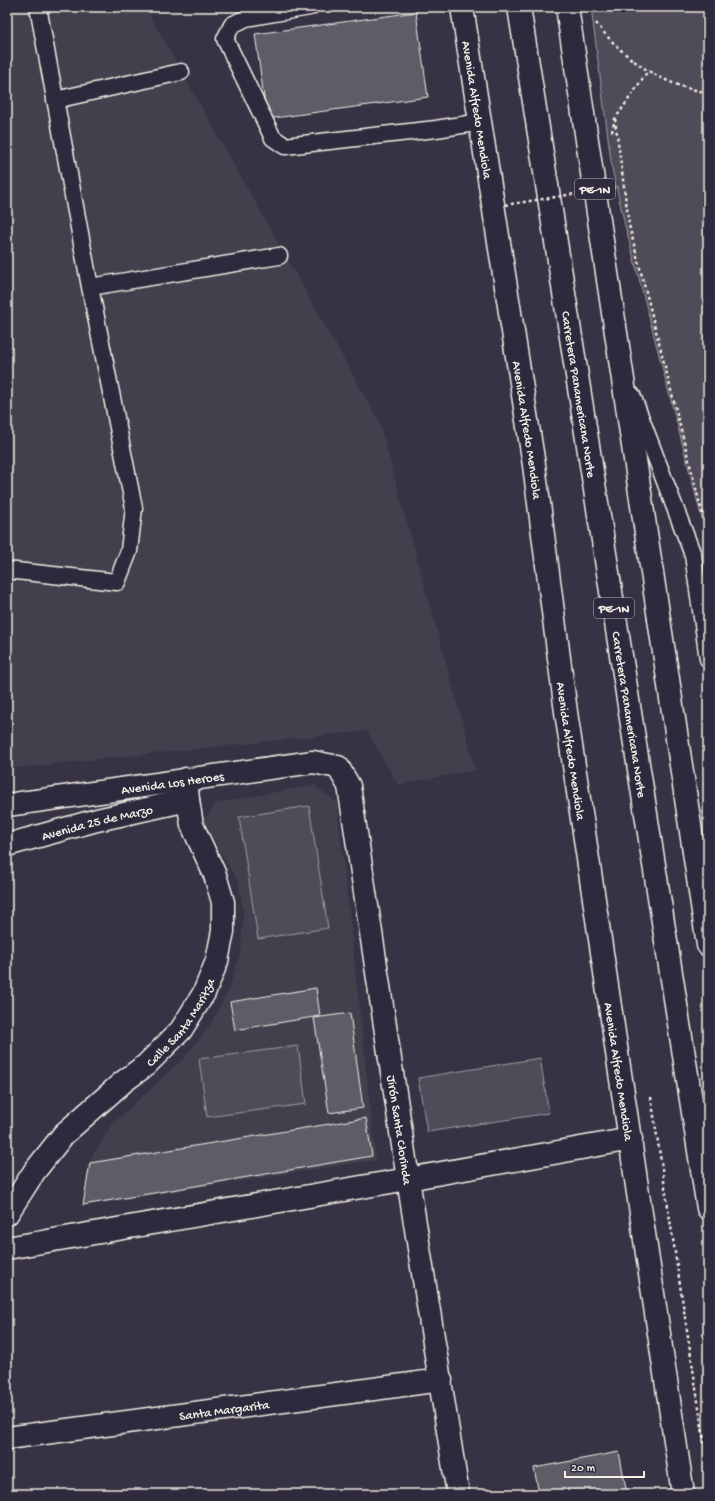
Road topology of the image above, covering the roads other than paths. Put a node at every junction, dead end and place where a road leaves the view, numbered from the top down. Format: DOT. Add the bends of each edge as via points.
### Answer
graph roads {
  1 [pos="38,7"];
  2 [pos="310,7"];
  3 [pos="462,7"];
  4 [pos="519,7"];
  5 [pos="567,7"];
  6 [pos="181,72"];
  7 [pos="55,100"];
  8 [pos="481,122"];
  9 [pos="279,256"];
  10 [pos="90,287"];
  11 [pos="622,371"];
  12 [pos="7,570"];
  13 [pos="708,659"];
  14 [pos="338,766"];
  15 [pos="186,779"];
  16 [pos="188,800"];
  17 [pos="7,805"];
  18 [pos="7,845"];
  19 [pos="708,945"];
  20 [pos="631,1139"];
  21 [pos="408,1180"];
  22 [pos="708,1208"];
  23 [pos="7,1214"];
  24 [pos="7,1248"];
  25 [pos="441,1380"];
  26 [pos="7,1438"];
  27 [pos="458,1494"];
  28 [pos="683,1494"];
  1 -- 7 [label="lane"];
  2 -- 8 [label="lane" via="246,18 232,25 225,39 273,138 285,146"];
  3 -- 8 [label="main road, Avenida Alfredo Mendiola"];
  4 -- 22 [label="main road, Carretera Panamericana Norte / PE-1N"];
  5 -- 11 [label="main road, PE-1N"];
  6 -- 7 [label="lane"];
  7 -- 10 [label="lane"];
  8 -- 20 [label="main road, Avenida Alfredo Mendiola" via="534,465 566,712"];
  9 -- 10 [label="lane"];
  10 -- 12 [label="lane" via="134,508 129,551 117,582"];
  11 -- 13 [label="lane" via="693,555"];
  11 -- 19 [label="main road, PE-1N"];
  14 -- 15 [label="main road, Avenida Los Heroes" via="313,762"];
  14 -- 21 [label="main road, Jirón Santa Clorinda" via="349,786"];
  15 -- 16 [label="main road, Calle Santa Maritza"];
  15 -- 17 [label="main road, Avenida Los Heroes"];
  16 -- 18 [label="main road, Avenida 25 de Marzo" via="97,820"];
  16 -- 23 [label="main road, Calle Santa Maritza" via="192,825 215,875 223,902 223,931 217,961 204,993 181,1030 146,1065 64,1134 34,1172"];
  20 -- 21 [label="main road"];
  20 -- 28 [label="main road, Avenida Alfredo Mendiola"];
  21 -- 24 [label="main road"];
  21 -- 25 [label="main road, Jirón Santa Clorinda"];
  25 -- 26 [label="main road, Santa Margarita"];
  25 -- 27 [label="main road, Jirón Santa Clorinda"];
}
